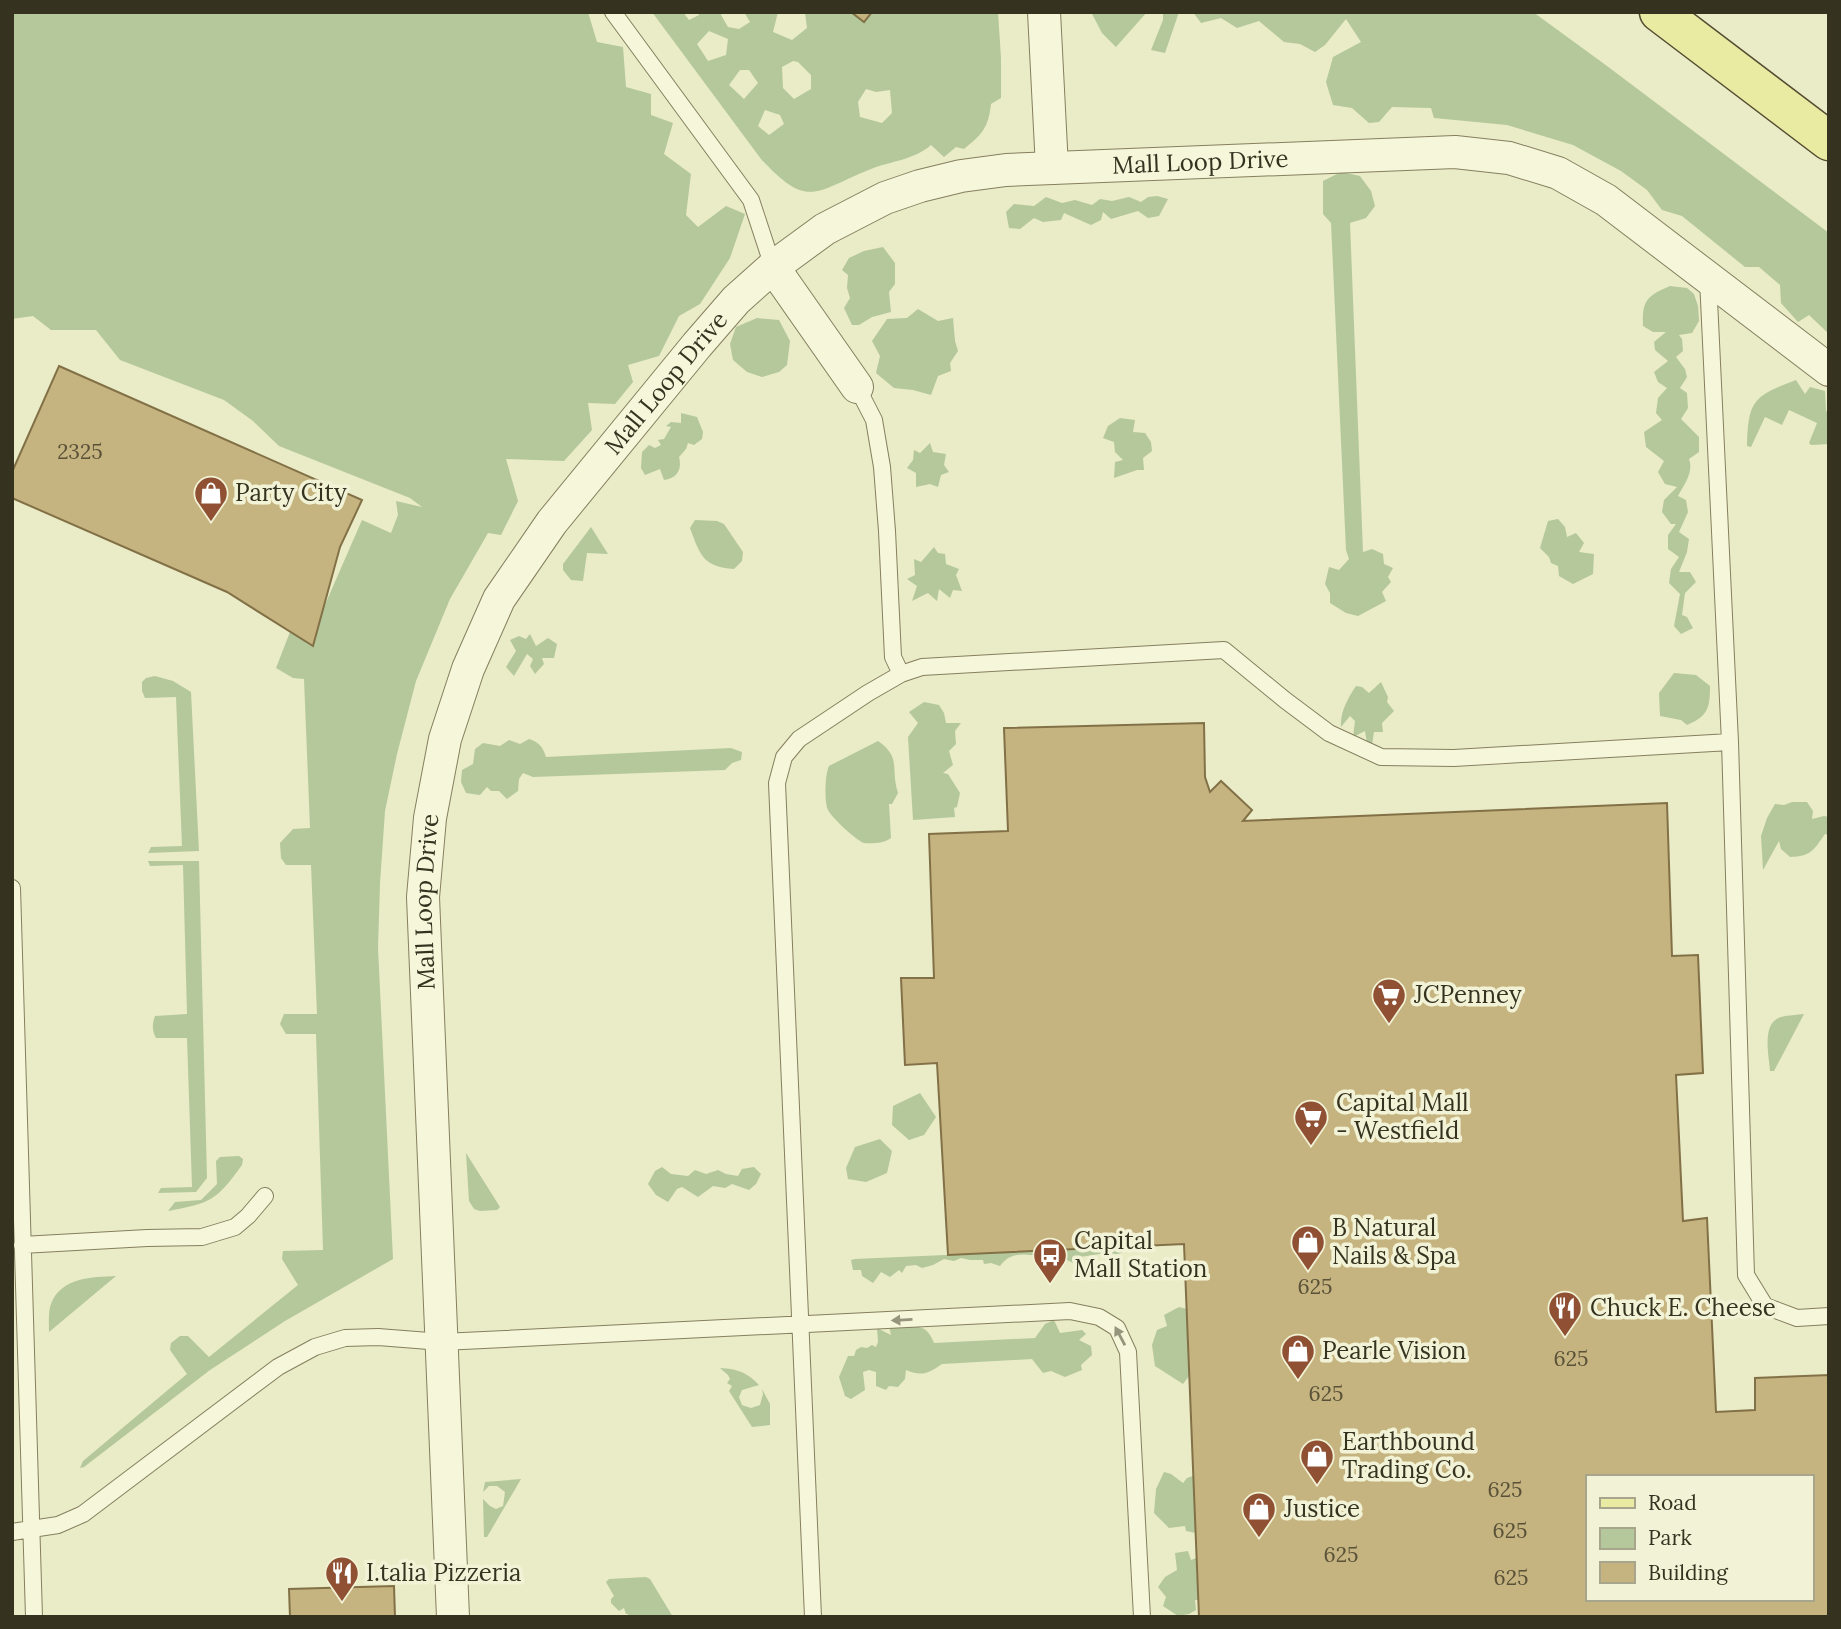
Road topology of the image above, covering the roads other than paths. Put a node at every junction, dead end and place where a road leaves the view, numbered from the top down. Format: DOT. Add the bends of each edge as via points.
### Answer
graph roads {
  1 [pos="613,12"];
  2 [pos="1044,12"];
  3 [pos="1659,12"];
  4 [pos="1829,141"];
  5 [pos="1052,168"];
  6 [pos="773,267"];
  7 [pos="1708,277"];
  8 [pos="1829,370"];
  9 [pos="857,387"];
  10 [pos="901,674"];
  11 [pos="1730,742"];
  12 [pos="12,888"];
  13 [pos="265,1196"];
  14 [pos="22,1245"];
  15 [pos="1829,1316"];
  16 [pos="800,1325"];
  17 [pos="442,1342"];
  18 [pos="32,1530"];
  19 [pos="12,1532"];
  20 [pos="34,1617"];
  21 [pos="453,1617"];
  22 [pos="813,1617"];
  23 [pos="1142,1617"];
  1 -- 6 [label="lane" via="751,200"];
  2 -- 5 [label="street"];
  3 -- 4 [label="main road"];
  5 -- 6 [label="street, Mall Loop Drive" via="961,176 885,198 825,229"];
  5 -- 7 [label="street, Mall Loop Drive" via="1442,152 1508,158 1558,173 1606,200"];
  6 -- 9 [label="street"];
  6 -- 17 [label="street, Mall Loop Drive" via="697,345 543,534 499,599 468,669 445,739 430,818 423,897"];
  7 -- 8 [label="street, Mall Loop Drive"];
  7 -- 11 [label="lane"];
  9 -- 10 [label="lane" via="874,420 882,467 893,657"];
  10 -- 11 [label="lane" via="934,666 1224,650 1329,733 1381,757 1454,758"];
  10 -- 16 [label="lane" via="799,739 784,757 777,783"];
  11 -- 15 [label="lane" via="1746,1275 1765,1306 1797,1318"];
  12 -- 14 [label="lane"];
  13 -- 14 [label="lane" via="235,1227 202,1237"];
  14 -- 18 [label="lane"];
  16 -- 17 [label="lane"];
  16 -- 22 [label="lane"];
  23 -- 16 [label="lane, one-way" via="1128,1352 1117,1328 1099,1317 1070,1311"];
  17 -- 18 [label="lane" via="345,1338 315,1347 278,1367 83,1514"];
  17 -- 21 [label="street, Mall Loop Drive"];
  18 -- 19 [label="lane"];
  18 -- 20 [label="lane"];
}
